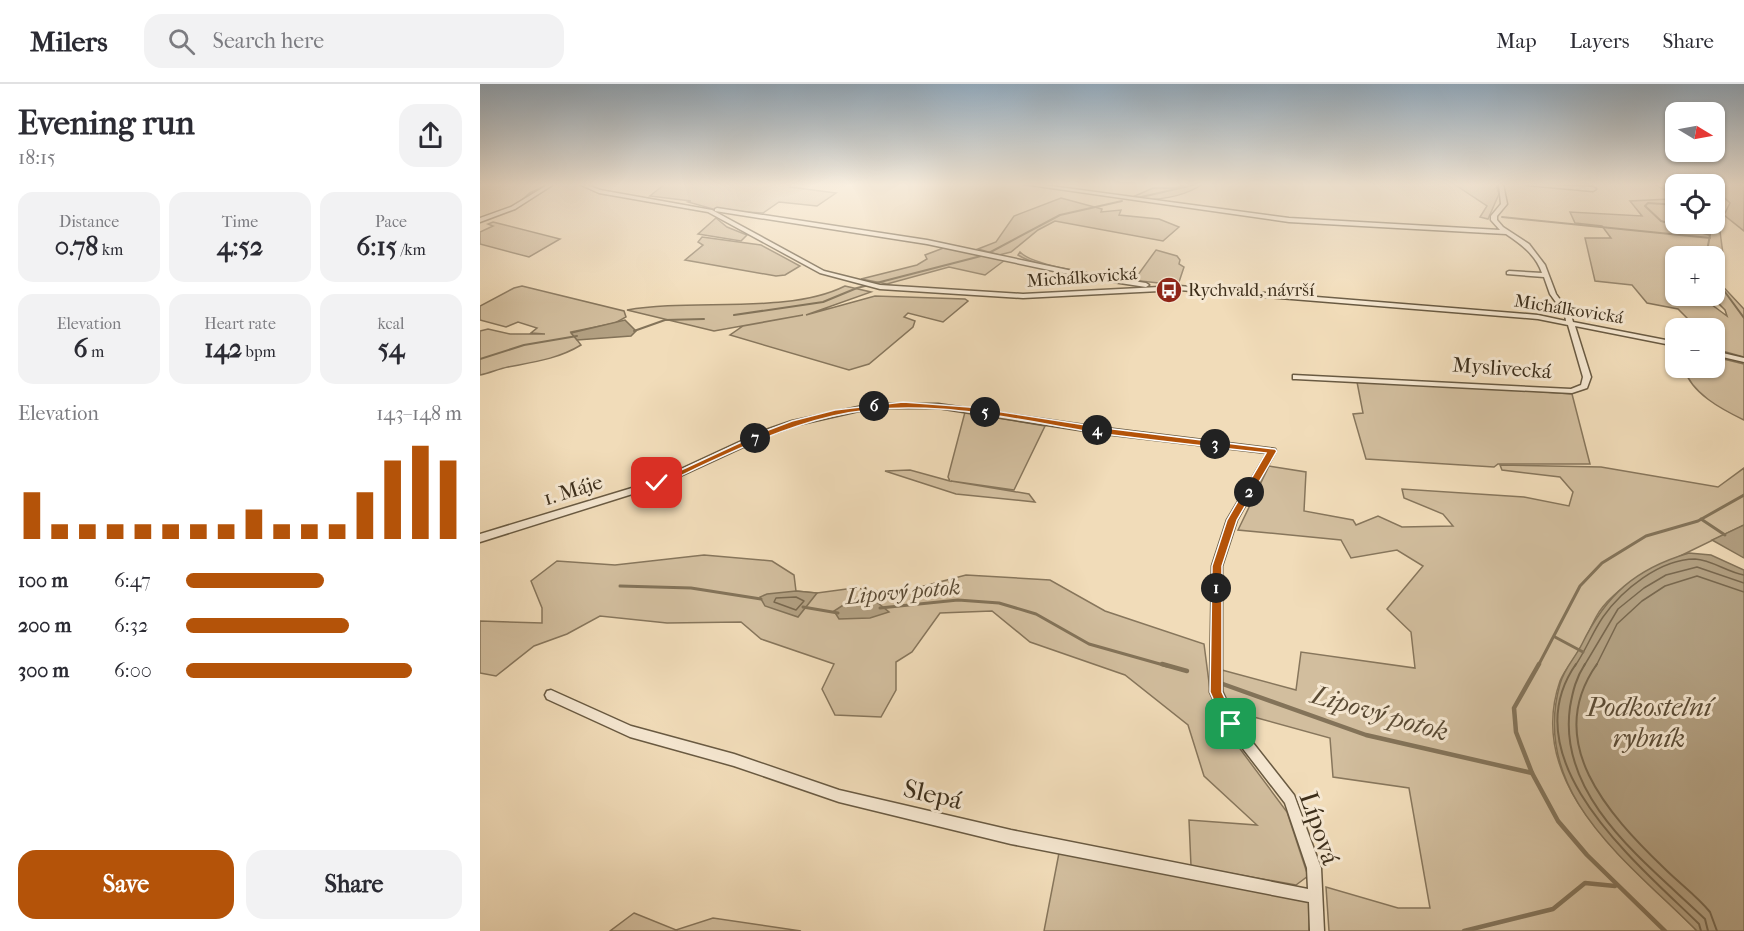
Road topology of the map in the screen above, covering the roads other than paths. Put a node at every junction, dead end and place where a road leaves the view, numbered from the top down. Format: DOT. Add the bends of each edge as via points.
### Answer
graph roads {
  1 [pos="734,224"];
  2 [pos="803,224"];
  3 [pos="1353,224"];
  4 [pos="1498,224"];
  5 [pos="1507,232"];
  6 [pos="1509,273"];
  7 [pos="1546,275"];
  8 [pos="1151,288"];
  9 [pos="1570,322"];
  10 [pos="1665,342"];
  11 [pos="1725,356"];
  12 [pos="1744,360"];
  13 [pos="1296,377"];
  14 [pos="1272,451"];
  15 [pos="480,538"];
  16 [pos="551,695"];
  17 [pos="1316,897"];
  18 [pos="1317,931"];
  1 -- 8 [label="street, Michálkovická" via="822,272 867,285 1023,296"];
  2 -- 8 [label="street" via="917,240"];
  3 -- 5 [label="street"];
  4 -- 5 [label="street"];
  5 -- 7 [label="street, Myslivecká" via="1527,246"];
  6 -- 7 [label="street"];
  7 -- 9 [label="street, Myslivecká"];
  8 -- 9 [label="street, Michálkovická" via="1489,312"];
  9 -- 10 [label="street, Michálkovická"];
  9 -- 13 [label="street, Myslivecká" via="1587,377 1584,386 1572,391"];
  11 -- 12 [label="street"];
  14 -- 15 [label="street, 1. Máje" via="948,407 872,406 795,423 657,483"];
  14 -- 17 [label="street, Lípová" via="1232,520 1217,566 1216,692 1231,724 1290,799 1314,868"];
  16 -- 17 [label="street, Slepá" via="630,731 734,760 839,796 1011,837"];
  17 -- 18 [label="street, Lípová"];
}
